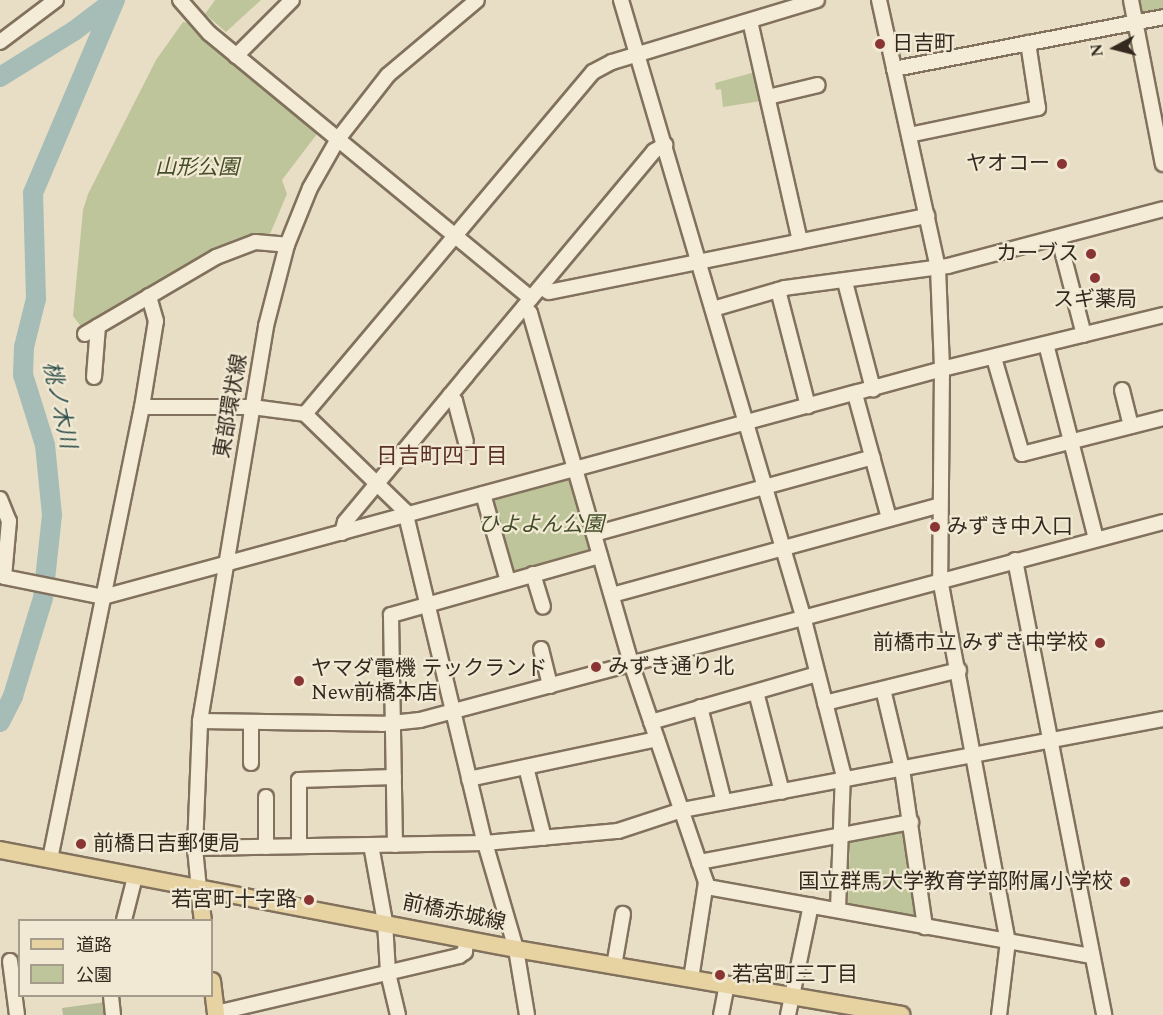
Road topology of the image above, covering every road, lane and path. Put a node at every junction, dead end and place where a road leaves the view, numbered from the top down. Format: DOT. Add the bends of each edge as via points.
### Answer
graph roads {
  1 [pos="56,0"];
  2 [pos="292,0"];
  3 [pos="477,0"];
  4 [pos="621,0"];
  5 [pos="817,0"];
  6 [pos="879,0"];
  7 [pos="1131,0"];
  8 [pos="181,1"];
  9 [pos="1163,17"];
  10 [pos="750,21"];
  11 [pos="1135,23"];
  12 [pos="0,42"];
  13 [pos="1028,44"];
  14 [pos="637,53"];
  15 [pos="236,56"];
  16 [pos="894,69"];
  17 [pos="818,85"];
  18 [pos="768,97"];
  19 [pos="909,135"];
  20 [pos="338,139"];
  21 [pos="1161,143"];
  22 [pos="664,145"];
  23 [pos="1163,164"];
  24 [pos="1163,209"];
  25 [pos="927,216"];
  26 [pos="455,235"];
  27 [pos="1059,239"];
  28 [pos="800,241"];
  29 [pos="287,245"];
  30 [pos="699,262"];
  31 [pos="938,268"];
  32 [pos="845,282"];
  33 [pos="540,287"];
  34 [pos="778,290"];
  35 [pos="149,296"];
  36 [pos="528,303"];
  37 [pos="713,309"];
  38 [pos="1163,315"];
  39 [pos="98,326"];
  40 [pos="85,334"];
  41 [pos="1084,335"];
  42 [pos="1046,344"];
  43 [pos="994,358"];
  44 [pos="942,369"];
  45 [pos="94,377"];
  46 [pos="873,389"];
  47 [pos="1122,390"];
  48 [pos="855,394"];
  49 [pos="450,395"];
  50 [pos="808,406"];
  51 [pos="142,407"];
  52 [pos="252,407"];
  53 [pos="305,414"];
  54 [pos="1163,418"];
  55 [pos="746,422"];
  56 [pos="1131,426"];
  57 [pos="466,442"];
  58 [pos="1071,442"];
  59 [pos="873,458"];
  60 [pos="576,469"];
  61 [pos="379,483"];
  62 [pos="764,486"];
  63 [pos="483,494"];
  64 [pos="940,505"];
  65 [pos="2,506"];
  66 [pos="406,515"];
  67 [pos="889,518"];
  68 [pos="1163,522"];
  69 [pos="342,533"];
  70 [pos="594,534"];
  71 [pos="1096,539"];
  72 [pos="782,547"];
  73 [pos="600,556"];
  74 [pos="1015,560"];
  75 [pos="226,564"];
  76 [pos="532,574"];
  77 [pos="940,579"];
  78 [pos="508,581"];
  79 [pos="612,595"];
  80 [pos="103,597"];
  81 [pos="427,604"];
  82 [pos="543,606"];
  83 [pos="803,616"];
  84 [pos="541,649"];
  85 [pos="631,663"];
  86 [pos="959,670"];
  87 [pos="817,674"];
  88 [pos="550,686"];
  89 [pos="883,689"];
  90 [pos="756,692"];
  91 [pos="825,703"];
  92 [pos="700,707"];
  93 [pos="453,712"];
  94 [pos="1163,719"];
  95 [pos="200,721"];
  96 [pos="651,722"];
  97 [pos="251,723"];
  98 [pos="393,723"];
  99 [pos="657,739"];
  100 [pos="1052,740"];
  101 [pos="974,754"];
  102 [pos="251,763"];
  103 [pos="526,767"];
  104 [pos="902,769"];
  105 [pos="394,777"];
  106 [pos="469,779"];
  107 [pos="844,780"];
  108 [pos="782,792"];
  109 [pos="266,797"];
  110 [pos="724,802"];
  111 [pos="682,810"];
  112 [pos="911,822"];
  113 [pos="842,835"];
  114 [pos="544,838"];
  115 [pos="485,843"];
  116 [pos="299,845"];
  117 [pos="371,845"];
  118 [pos="395,845"];
  119 [pos="266,847"];
  120 [pos="195,848"];
  121 [pos="0,850"];
  122 [pos="50,859"];
  123 [pos="699,862"];
  124 [pos="135,877"];
  125 [pos="707,888"];
  126 [pos="199,889"];
  127 [pos="811,905"];
  128 [pos="838,910"];
  129 [pos="623,914"];
  130 [pos="124,919"];
  131 [pos="203,919"];
  132 [pos="385,922"];
  133 [pos="925,927"];
  134 [pos="466,939"];
  135 [pos="1008,941"];
  136 [pos="516,949"];
  137 [pos="1092,956"];
  138 [pos="10,961"];
  139 [pos="614,966"];
  140 [pos="388,973"];
  141 [pos="691,979"];
  142 [pos="727,984"];
  143 [pos="213,989"];
  144 [pos="794,995"];
  145 [pos="111,997"];
  146 [pos="216,1014"];
  147 [pos="17,1015"];
  148 [pos="113,1015"];
  149 [pos="398,1015"];
  150 [pos="527,1015"];
  151 [pos="721,1015"];
  152 [pos="788,1015"];
  153 [pos="901,1015"];
  154 [pos="999,1015"];
  155 [pos="1104,1015"];
  1 -- 12 [label="street"];
  2 -- 15 [label="street"];
  3 -- 20 [label="street, 東部環状線" via="388,75"];
  4 -- 14 [label="street"];
  5 -- 10 [label="street"];
  6 -- 16 [label="street"];
  7 -- 11 [label="street"];
  8 -- 15 [label="street"];
  9 -- 11 [label="street"];
  10 -- 14 [label="street"];
  10 -- 18 [label="street"];
  11 -- 13 [label="street"];
  11 -- 21 [label="street"];
  13 -- 16 [label="street"];
  13 -- 19 [label="street" via="1038,108"];
  14 -- 22 [label="street"];
  14 -- 26 [label="street" via="602,66 582,81"];
  15 -- 20 [label="street"];
  16 -- 19 [label="street"];
  17 -- 18 [label="street"];
  18 -- 28 [label="street"];
  19 -- 25 [label="street"];
  20 -- 26 [label="street"];
  20 -- 29 [label="street, 東部環状線" via="310,188"];
  21 -- 23 [label="street"];
  22 -- 30 [label="street"];
  22 -- 33 [label="street" via="654,151"];
  24 -- 27 [label="street"];
  25 -- 28 [label="street"];
  25 -- 31 [label="street"];
  26 -- 36 [label="street"];
  26 -- 53 [label="street"];
  27 -- 31 [label="street"];
  27 -- 41 [label="street"];
  28 -- 30 [label="street"];
  29 -- 35 [label="street" via="265,241 241,247"];
  29 -- 52 [label="street, 東部環状線" via="266,326"];
  30 -- 33 [label="street" via="549,292"];
  30 -- 37 [label="street"];
  31 -- 32 [label="street"];
  31 -- 44 [label="street"];
  32 -- 34 [label="street"];
  32 -- 46 [label="street"];
  33 -- 36 [label="street"];
  34 -- 37 [label="street"];
  34 -- 50 [label="street"];
  35 -- 39 [label="street"];
  35 -- 51 [label="street" via="156,321"];
  36 -- 49 [label="street"];
  36 -- 60 [label="street"];
  37 -- 55 [label="street"];
  38 -- 41 [label="street"];
  39 -- 40 [label="street"];
  39 -- 45 [label="street" via="100,339"];
  41 -- 42 [label="street"];
  42 -- 43 [label="street"];
  42 -- 58 [label="street"];
  43 -- 44 [label="street"];
  43 -- 58 [label="street" via="1020,452"];
  44 -- 46 [label="street"];
  44 -- 64 [label="street"];
  46 -- 48 [label="street"];
  47 -- 56 [label="street"];
  48 -- 50 [label="street"];
  48 -- 59 [label="street"];
  49 -- 57 [label="street"];
  49 -- 61 [label="street"];
  50 -- 55 [label="street"];
  51 -- 52 [label="street"];
  51 -- 80 [label="street"];
  52 -- 53 [label="street"];
  52 -- 75 [label="street, 東部環状線"];
  53 -- 61 [label="street"];
  54 -- 56 [label="street"];
  55 -- 60 [label="street"];
  55 -- 62 [label="street"];
  56 -- 58 [label="street"];
  58 -- 71 [label="street"];
  59 -- 62 [label="street"];
  59 -- 67 [label="street"];
  60 -- 63 [label="street"];
  60 -- 70 [label="street"];
  61 -- 66 [label="street"];
  61 -- 69 [label="street" via="342,525"];
  62 -- 70 [label="street"];
  62 -- 72 [label="street"];
  63 -- 66 [label="street"];
  63 -- 78 [label="street"];
  64 -- 67 [label="street"];
  64 -- 77 [label="street"];
  65 -- 80 [label="street" via="10,538 3,571 8,578"];
  66 -- 69 [label="street"];
  66 -- 81 [label="street"];
  67 -- 72 [label="street"];
  68 -- 71 [label="street"];
  69 -- 75 [label="street"];
  70 -- 73 [label="street"];
  71 -- 74 [label="street"];
  72 -- 79 [label="street"];
  72 -- 83 [label="street"];
  73 -- 76 [label="street"];
  73 -- 79 [label="street"];
  74 -- 77 [label="street"];
  74 -- 100 [label="street"];
  75 -- 80 [label="street"];
  75 -- 95 [label="street, 東部環状線"];
  76 -- 78 [label="street"];
  76 -- 82 [label="street"];
  77 -- 83 [label="street"];
  77 -- 86 [label="street"];
  78 -- 81 [label="street"];
  79 -- 85 [label="street"];
  80 -- 122 [label="street"];
  81 -- 93 [label="street"];
  81 -- 98 [label="street" via="390,617"];
  83 -- 85 [label="street"];
  83 -- 87 [label="street"];
  84 -- 88 [label="street"];
  85 -- 88 [label="street"];
  85 -- 96 [label="street"];
  86 -- 89 [label="street"];
  86 -- 101 [label="street"];
  87 -- 90 [label="street"];
  87 -- 91 [label="street"];
  88 -- 93 [label="street"];
  89 -- 91 [label="street"];
  89 -- 104 [label="street"];
  90 -- 92 [label="street"];
  90 -- 108 [label="street"];
  91 -- 107 [label="street"];
  92 -- 96 [label="street"];
  92 -- 110 [label="street"];
  93 -- 98 [label="street"];
  93 -- 106 [label="street"];
  94 -- 100 [label="street"];
  95 -- 97 [label="street"];
  95 -- 120 [label="street, 東部環状線"];
  96 -- 99 [label="street"];
  97 -- 98 [label="street"];
  97 -- 102 [label="street"];
  98 -- 105 [label="street"];
  99 -- 103 [label="street"];
  99 -- 111 [label="street"];
  100 -- 101 [label="street"];
  100 -- 137 [label="street"];
  101 -- 104 [label="street"];
  101 -- 135 [label="street"];
  103 -- 106 [label="street"];
  103 -- 114 [label="street"];
  104 -- 107 [label="street"];
  104 -- 112 [label="street"];
  105 -- 116 [label="street" via="299,780"];
  105 -- 118 [label="street"];
  106 -- 115 [label="street"];
  107 -- 108 [label="street"];
  107 -- 113 [label="street"];
  108 -- 110 [label="street"];
  109 -- 119 [label="street"];
  110 -- 111 [label="street"];
  111 -- 114 [label="street" via="618,831"];
  111 -- 123 [label="street"];
  112 -- 113 [label="street"];
  112 -- 133 [label="street"];
  113 -- 123 [label="street"];
  113 -- 128 [label="street"];
  114 -- 115 [label="street"];
  115 -- 118 [label="street"];
  115 -- 136 [label="street"];
  116 -- 117 [label="street"];
  116 -- 119 [label="street"];
  117 -- 118 [label="street"];
  117 -- 132 [label="street"];
  119 -- 120 [label="street"];
  120 -- 126 [label="street, 東部環状線"];
  121 -- 122 [label="main road, 前橋赤城線"];
  122 -- 124 [label="main road, 前橋赤城線"];
  123 -- 125 [label="street"];
  124 -- 126 [label="main road, 前橋赤城線"];
  124 -- 130 [label="street"];
  125 -- 127 [label="street"];
  125 -- 141 [label="street"];
  126 -- 131 [label="main road"];
  126 -- 132 [label="main road, 前橋赤城線"];
  127 -- 128 [label="street"];
  127 -- 144 [label="street"];
  128 -- 133 [label="street"];
  129 -- 139 [label="street"];
  132 -- 134 [label="main road, 前橋赤城線"];
  132 -- 140 [label="street"];
  133 -- 135 [label="street"];
  134 -- 136 [label="main road, 前橋赤城線"];
  134 -- 140 [label="street" via="465,952 459,956"];
  135 -- 137 [label="street"];
  135 -- 154 [label="street"];
  136 -- 139 [label="main road, 前橋赤城線"];
  136 -- 150 [label="street"];
  137 -- 155 [label="street"];
  138 -- 147 [label="street"];
  139 -- 141 [label="main road, 前橋赤城線"];
  140 -- 146 [label="street"];
  140 -- 149 [label="street"];
  141 -- 142 [label="main road, 前橋赤城線"];
  142 -- 144 [label="main road, 前橋赤城線"];
  142 -- 151 [label="street"];
  143 -- 146 [label="main road"];
  144 -- 152 [label="street"];
  144 -- 153 [label="main road, 前橋赤城線"];
  145 -- 148 [label="street"];
}
